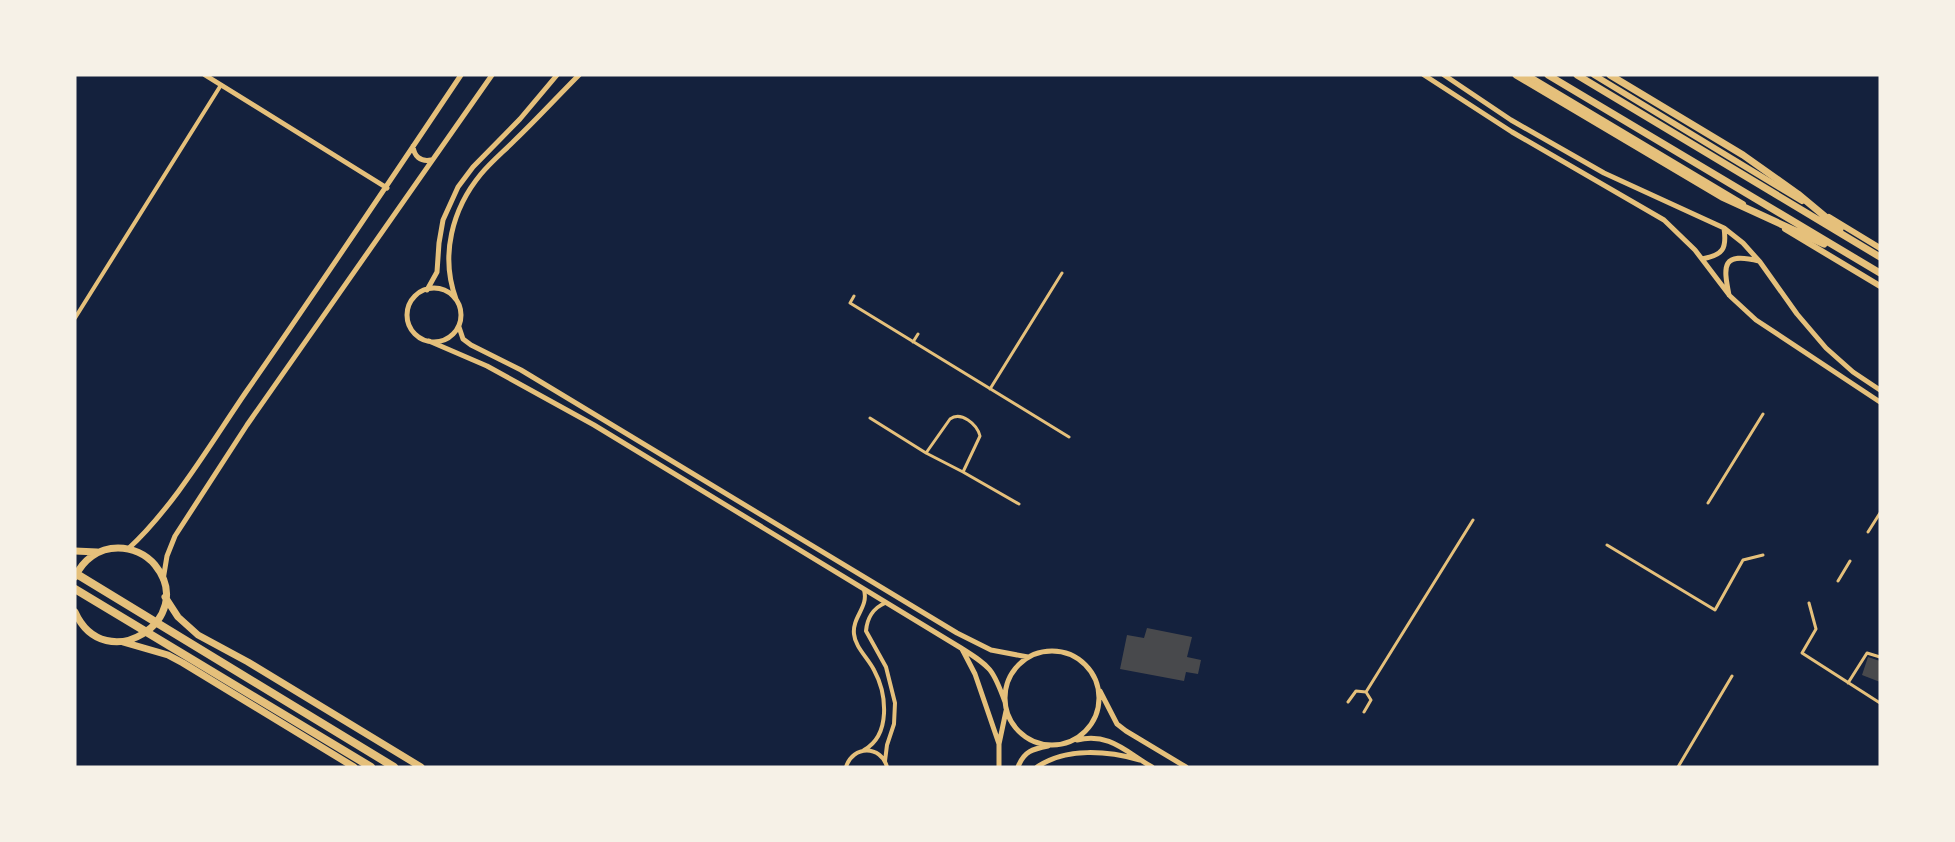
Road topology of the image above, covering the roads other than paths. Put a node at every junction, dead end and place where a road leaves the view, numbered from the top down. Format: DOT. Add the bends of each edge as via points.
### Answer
graph roads {
  1 [pos="205,75"];
  2 [pos="461,75"];
  3 [pos="492,75"];
  4 [pos="579,75"];
  5 [pos="1424,75"];
  6 [pos="1444,75"];
  7 [pos="1516,75"];
  8 [pos="1527,75"];
  9 [pos="1548,75"];
  10 [pos="1576,75"];
  11 [pos="1594,75"];
  12 [pos="1610,75"];
  13 [pos="555,76"];
  14 [pos="221,85"];
  15 [pos="413,146"];
  16 [pos="431,160"];
  17 [pos="387,188"];
  18 [pos="1724,228"];
  19 [pos="1855,242"];
  20 [pos="1880,248"];
  21 [pos="1850,255"];
  22 [pos="1880,257"];
  23 [pos="1702,260"];
  24 [pos="1760,262"];
  25 [pos="1062,273"];
  26 [pos="1880,273"];
  27 [pos="1880,286"];
  28 [pos="427,290"];
  29 [pos="854,296"];
  30 [pos="1730,296"];
  31 [pos="456,299"];
  32 [pos="75,318"];
  33 [pos="459,327"];
  34 [pos="918,334"];
  35 [pos="429,341"];
  36 [pos="913,342"];
  37 [pos="990,389"];
  38 [pos="1879,389"];
  39 [pos="1880,402"];
  40 [pos="1763,414"];
  41 [pos="870,418"];
  42 [pos="1069,437"];
  43 [pos="926,453"];
  44 [pos="963,472"];
  45 [pos="734,497"];
  46 [pos="1708,503"];
  47 [pos="1019,504"];
  48 [pos="729,507"];
  49 [pos="1880,513"];
  50 [pos="1473,520"];
  51 [pos="1868,532"];
  52 [pos="1607,545"];
  53 [pos="128,549"];
  54 [pos="75,551"];
  55 [pos="100,552"];
  56 [pos="1763,555"];
  57 [pos="1850,561"];
  58 [pos="75,575"];
  59 [pos="163,581"];
  60 [pos="1838,581"];
  61 [pos="75,589"];
  62 [pos="864,589"];
  63 [pos="885,590"];
  64 [pos="165,597"];
  65 [pos="879,599"];
  66 [pos="885,603"];
  67 [pos="1809,603"];
  68 [pos="75,612"];
  69 [pos="123,642"];
  70 [pos="962,648"];
  71 [pos="1028,657"];
  72 [pos="1880,657"];
  73 [pos="1732,676"];
  74 [pos="1848,683"];
  75 [pos="1098,688"];
  76 [pos="1366,692"];
  77 [pos="1005,702"];
  78 [pos="1348,702"];
  79 [pos="1880,703"];
  80 [pos="1006,709"];
  81 [pos="1364,712"];
  82 [pos="1072,741"];
  83 [pos="999,744"];
  84 [pos="1051,745"];
  85 [pos="864,750"];
  86 [pos="1140,760"];
  87 [pos="887,765"];
  88 [pos="354,767"];
  89 [pos="371,767"];
  90 [pos="394,767"];
  91 [pos="421,767"];
  92 [pos="846,767"];
  93 [pos="999,767"];
  94 [pos="1018,767"];
  95 [pos="1037,767"];
  96 [pos="1152,767"];
  97 [pos="1186,767"];
  98 [pos="1678,767"];
  1 -- 14 [label="street"];
  2 -- 15 [label="street"];
  3 -- 16 [label="street"];
  4 -- 31 [label="street" via="482,174 462,202 449,255"];
  5 -- 23 [label="street" via="1512,132 1664,220"];
  6 -- 18 [label="street" via="1511,120 1604,173"];
  7 -- 21 [label="main road" via="1722,197"];
  8 -- 27 [label="main road"];
  9 -- 21 [label="main road"];
  10 -- 19 [label="main road"];
  11 -- 20 [label="main road"];
  12 -- 19 [label="main road" via="1743,154"];
  13 -- 28 [label="street" via="458,187 443,220 437,273"];
  14 -- 17 [label="street"];
  14 -- 32 [label="street"];
  15 -- 16 [label="street" via="418,158"];
  15 -- 17 [label="street"];
  16 -- 59 [label="street" via="247,425 176,536 167,556"];
  17 -- 53 [label="street" via="181,486"];
  18 -- 23 [label="street" via="1726,242 1721,252"];
  18 -- 24 [label="street"];
  19 -- 22 [label="main road"];
  21 -- 26 [label="main road"];
  23 -- 30 [label="street"];
  24 -- 30 [label="street" via="1744,258 1727,264"];
  24 -- 38 [label="street" via="1826,348"];
  25 -- 37 [label="street"];
  28 -- 31 [label="street" via="440,289"];
  28 -- 35 [label="street" via="414,298 408,318 413,332"];
  29 -- 36 [label="street" via="850,303"];
  30 -- 39 [label="street" via="1756,320"];
  31 -- 33 [label="street" via="461,313"];
  33 -- 35 [label="street" via="446,339"];
  33 -- 45 [label="street" via="463,339 471,345 521,370"];
  34 -- 36 [label="street"];
  35 -- 48 [label="street" via="516,381"];
  36 -- 37 [label="street"];
  37 -- 42 [label="street"];
  40 -- 46 [label="street"];
  41 -- 43 [label="street"];
  43 -- 44 [label="street"];
  43 -- 44 [label="street" via="950,419 960,416 976,427 980,436"];
  44 -- 47 [label="street"];
  45 -- 48 [label="street"];
  45 -- 63 [label="street"];
  48 -- 62 [label="street"];
  49 -- 51 [label="street"];
  50 -- 76 [label="street"];
  52 -- 56 [label="street" via="1715,610 1743,560"];
  53 -- 55 [label="main road"];
  53 -- 59 [label="main road" via="153,563"];
  54 -- 55 [label="main road"];
  55 -- 58 [label="main road"];
  57 -- 60 [label="street"];
  58 -- 90 [label="highway"];
  59 -- 64 [label="main road"];
  61 -- 89 [label="highway"];
  62 -- 65 [label="street"];
  62 -- 85 [label="street" via="865,602 854,633 879,681 884,701 879,735"];
  63 -- 65 [label="street"];
  63 -- 71 [label="street" via="980,646"];
  64 -- 69 [label="main road" via="162,612 150,630"];
  64 -- 91 [label="main road" via="178,617 198,635"];
  65 -- 66 [label="street"];
  66 -- 70 [label="street"];
  66 -- 87 [label="street" via="872,613 866,631 886,667 895,703"];
  67 -- 74 [label="street" via="1816,629 1802,653"];
  68 -- 69 [label="main road" via="95,635"];
  69 -- 88 [label="main road" via="183,663"];
  70 -- 77 [label="street" via="993,672"];
  70 -- 83 [label="street"];
  71 -- 75 [label="street" via="1052,651 1066,653 1089,669"];
  71 -- 77 [label="street" via="1010,678"];
  72 -- 74 [label="street" via="1867,653"];
  73 -- 98 [label="street"];
  74 -- 79 [label="street"];
  75 -- 82 [label="street" via="1095,719"];
  75 -- 97 [label="street" via="1117,724"];
  76 -- 78 [label="street" via="1356,691"];
  76 -- 81 [label="street" via="1371,700"];
  77 -- 80 [label="street"];
  80 -- 83 [label="street"];
  80 -- 84 [label="street" via="1023,735"];
  82 -- 84 [label="street"];
  82 -- 86 [label="street" via="1102,739"];
  83 -- 93 [label="street"];
  84 -- 94 [label="street" via="1029,750"];
  85 -- 87 [label="street" via="876,752"];
  85 -- 92 [label="street" via="852,756"];
  86 -- 95 [label="street" via="1090,753 1053,758"];
  86 -- 96 [label="street"];
}
